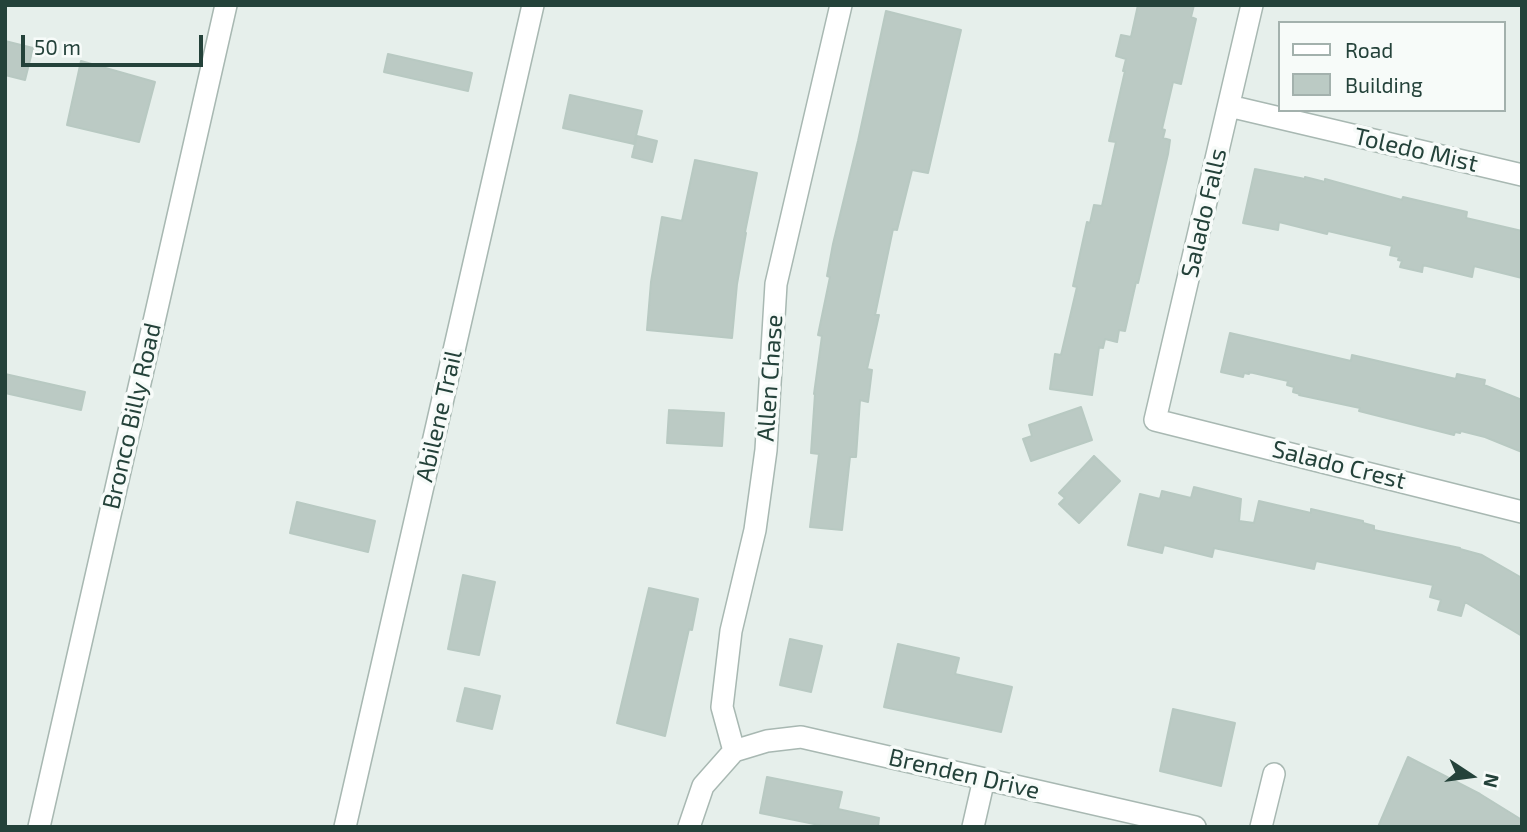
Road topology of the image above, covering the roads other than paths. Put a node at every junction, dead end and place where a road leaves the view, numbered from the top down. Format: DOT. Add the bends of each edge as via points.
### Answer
graph roads {
  1 [pos="226,5"];
  2 [pos="533,5"];
  3 [pos="841,5"];
  4 [pos="1252,5"];
  5 [pos="1229,106"];
  6 [pos="1522,175"];
  7 [pos="1155,420"];
  8 [pos="1522,512"];
  9 [pos="734,751"];
  10 [pos="1274,774"];
  11 [pos="984,779"];
  12 [pos="38,827"];
  13 [pos="345,827"];
  14 [pos="689,827"];
  15 [pos="973,827"];
  16 [pos="1195,827"];
  17 [pos="1261,827"];
  1 -- 12 [label="street, Bronco Billy Road"];
  2 -- 13 [label="street, Abilene Trail"];
  3 -- 9 [label="street, Allen Chase" via="776,284 766,450 755,530 731,631 722,707"];
  4 -- 5 [label="street, Salado Falls"];
  5 -- 6 [label="street, Toledo Mist"];
  5 -- 7 [label="street, Salado Falls"];
  7 -- 8 [label="street, Salado Crest"];
  9 -- 11 [label="street, Brenden Drive" via="801,737"];
  9 -- 14 [label="street" via="703,786"];
  10 -- 17 [label="street"];
  11 -- 15 [label="street"];
  11 -- 16 [label="street, Brenden Drive"];
}
